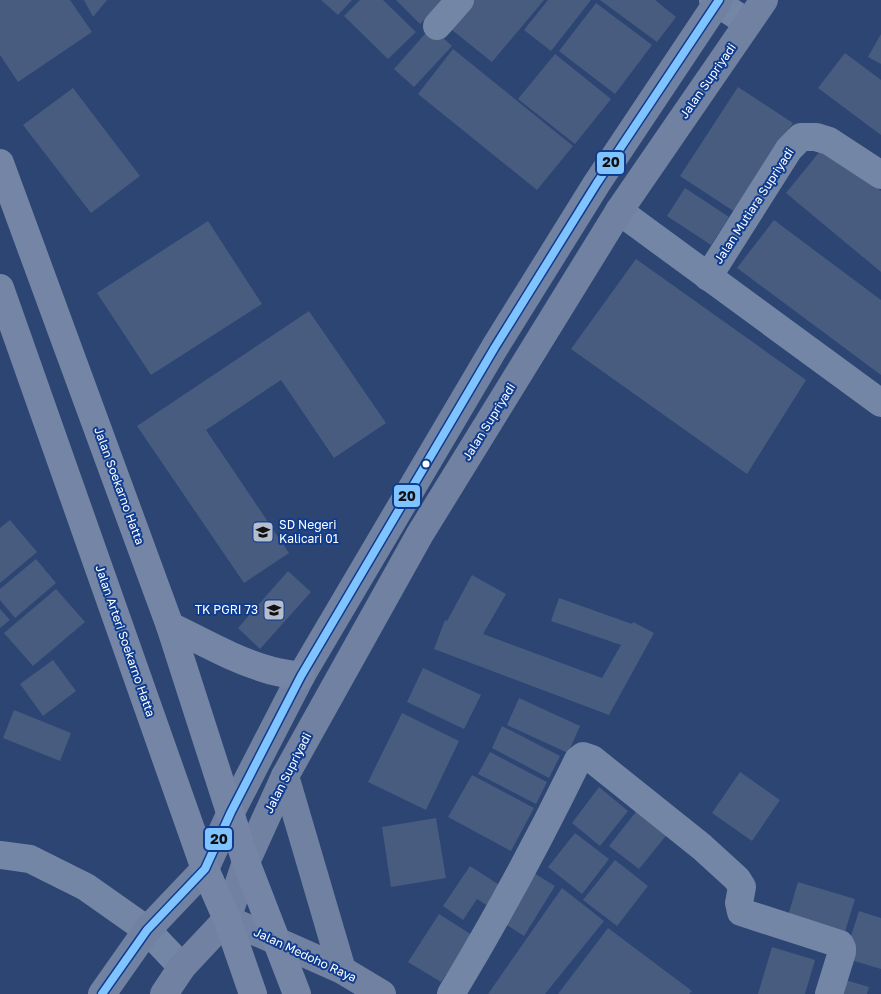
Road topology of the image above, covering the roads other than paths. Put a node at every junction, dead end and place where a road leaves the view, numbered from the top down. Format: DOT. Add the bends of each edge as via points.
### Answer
graph roads {
  1 [pos="460,0"];
  2 [pos="764,0"];
  3 [pos="716,1"];
  4 [pos="748,23"];
  5 [pos="437,26"];
  6 [pos="0,163"];
  7 [pos="881,175"];
  8 [pos="619,211"];
  9 [pos="708,277"];
  10 [pos="0,288"];
  11 [pos="881,403"];
  12 [pos="394,518"];
  13 [pos="420,534"];
  14 [pos="170,626"];
  15 [pos="300,676"];
  16 [pos="285,776"];
  17 [pos="231,812"];
  18 [pos="0,855"];
  19 [pos="246,862"];
  20 [pos="206,869"];
  21 [pos="226,919"];
  22 [pos="147,930"];
  23 [pos="277,942"];
  24 [pos="182,967"];
  25 [pos="342,970"];
  26 [pos="102,994"];
  27 [pos="164,994"];
  28 [pos="253,994"];
  29 [pos="297,994"];
  30 [pos="382,994"];
  31 [pos="451,994"];
  32 [pos="829,994"];
  1 -- 5 [label="street"];
  2 -- 4 [label="street, Jalan Supriyadi"];
  3 -- 4 [label="street"];
  3 -- 12 [label="street" via="592,191"];
  4 -- 8 [label="street, Jalan Supriyadi"];
  6 -- 14 [label="main road, Jalan Soekarno Hatta"];
  7 -- 9 [label="street, Jalan Mutiara Supriyadi" via="829,141 801,137 789,149"];
  8 -- 9 [label="street, Jalan Mutiara Supriyadi"];
  8 -- 13 [label="street, Jalan Supriyadi"];
  9 -- 11 [label="street, Jalan Mutiara Supriyadi"];
  10 -- 20 [label="main road, Jalan Arteri Soekarno Hatta"];
  12 -- 13 [label="street"];
  12 -- 15 [label="street"];
  13 -- 16 [label="street, Jalan Supriyadi"];
  14 -- 15 [label="main road" via="267,670"];
  14 -- 17 [label="main road, Jalan Soekarno Hatta"];
  15 -- 17 [label="street"];
  16 -- 19 [label="street, Jalan Supriyadi"];
  16 -- 25 [label="street"];
  17 -- 19 [label="main road"];
  17 -- 20 [label="street"];
  18 -- 22 [label="street" via="30,859 86,887"];
  19 -- 21 [label="street, Jalan Supriyadi"];
  19 -- 23 [label="main road"];
  20 -- 21 [label="main road, Jalan Arteri Soekarno Hatta"];
  20 -- 22 [label="street"];
  21 -- 23 [label="street, Jalan Medoho Raya"];
  21 -- 24 [label="street"];
  21 -- 28 [label="main road, Jalan Arteri Soekarno Hatta"];
  22 -- 24 [label="street"];
  22 -- 26 [label="street"];
  23 -- 25 [label="street, Jalan Medoho Raya"];
  23 -- 29 [label="main road"];
  24 -- 27 [label="street"];
  25 -- 30 [label="street, Jalan Medoho Raya"];
  31 -- 32 [label="street" via="583,756 592,759 702,847 737,880 742,887 741,912 840,944 842,952"];
}
